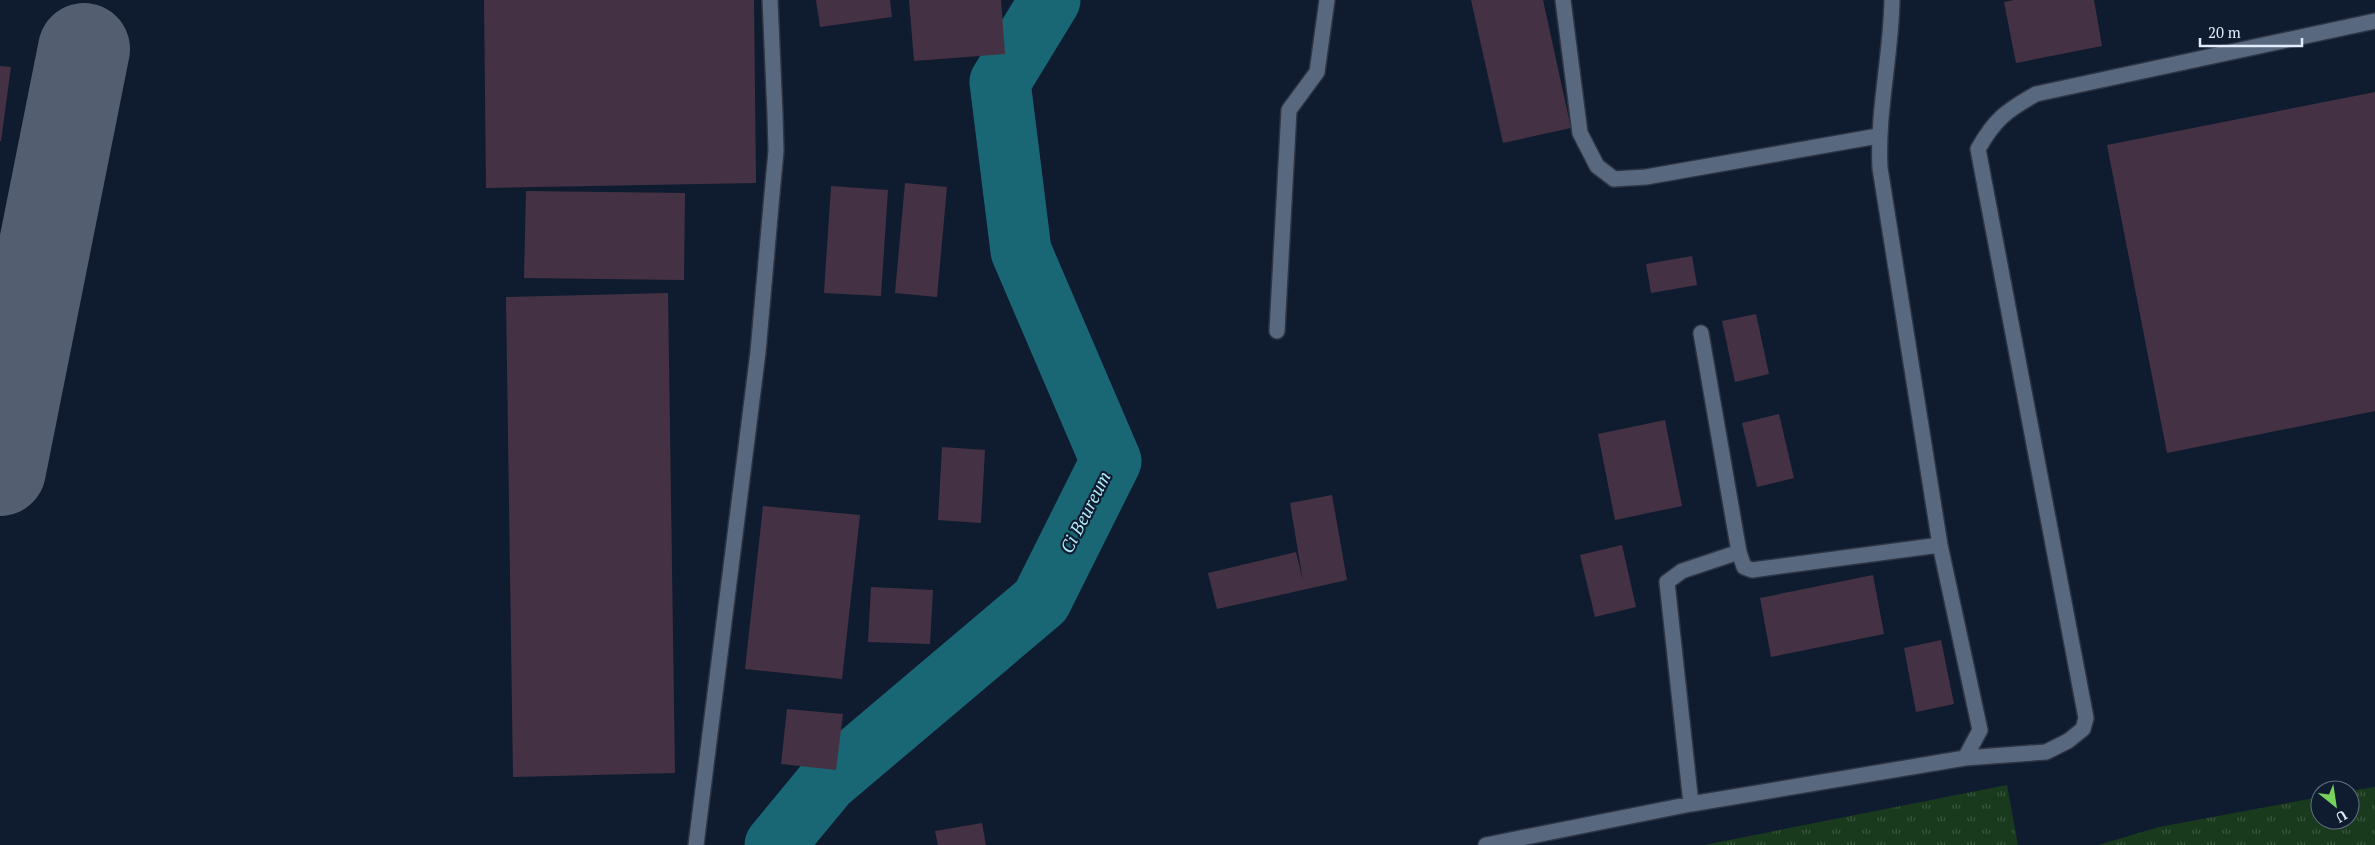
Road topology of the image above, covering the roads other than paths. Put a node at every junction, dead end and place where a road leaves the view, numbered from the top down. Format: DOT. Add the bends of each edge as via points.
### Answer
graph roads {
  1 [pos="770,0"];
  2 [pos="1327,0"];
  3 [pos="1563,0"];
  4 [pos="1892,0"];
  5 [pos="2375,21"];
  6 [pos="1878,136"];
  7 [pos="1277,331"];
  8 [pos="1701,333"];
  9 [pos="1940,545"];
  10 [pos="1739,552"];
  11 [pos="1965,758"];
  12 [pos="1691,804"];
  13 [pos="696,845"];
  14 [pos="1486,845"];
  1 -- 13 [label="lane" via="775,114 773,185 758,352"];
  2 -- 7 [label="lane" via="1317,72 1289,110"];
  3 -- 6 [label="lane" via="1580,133 1597,166 1614,179 1646,177"];
  4 -- 6 [label="lane" via="1892,29"];
  5 -- 11 [label="lane" via="2036,94 2014,106 1990,126 1978,149 2086,718 2083,729 2046,752"];
  6 -- 9 [label="lane" via="1880,168"];
  8 -- 10 [label="lane"];
  9 -- 10 [label="lane" via="1752,570 1744,567"];
  9 -- 11 [label="lane" via="1980,730"];
  10 -- 12 [label="lane" via="1682,570 1667,582"];
  11 -- 12 [label="lane"];
  12 -- 14 [label="lane"];
}
